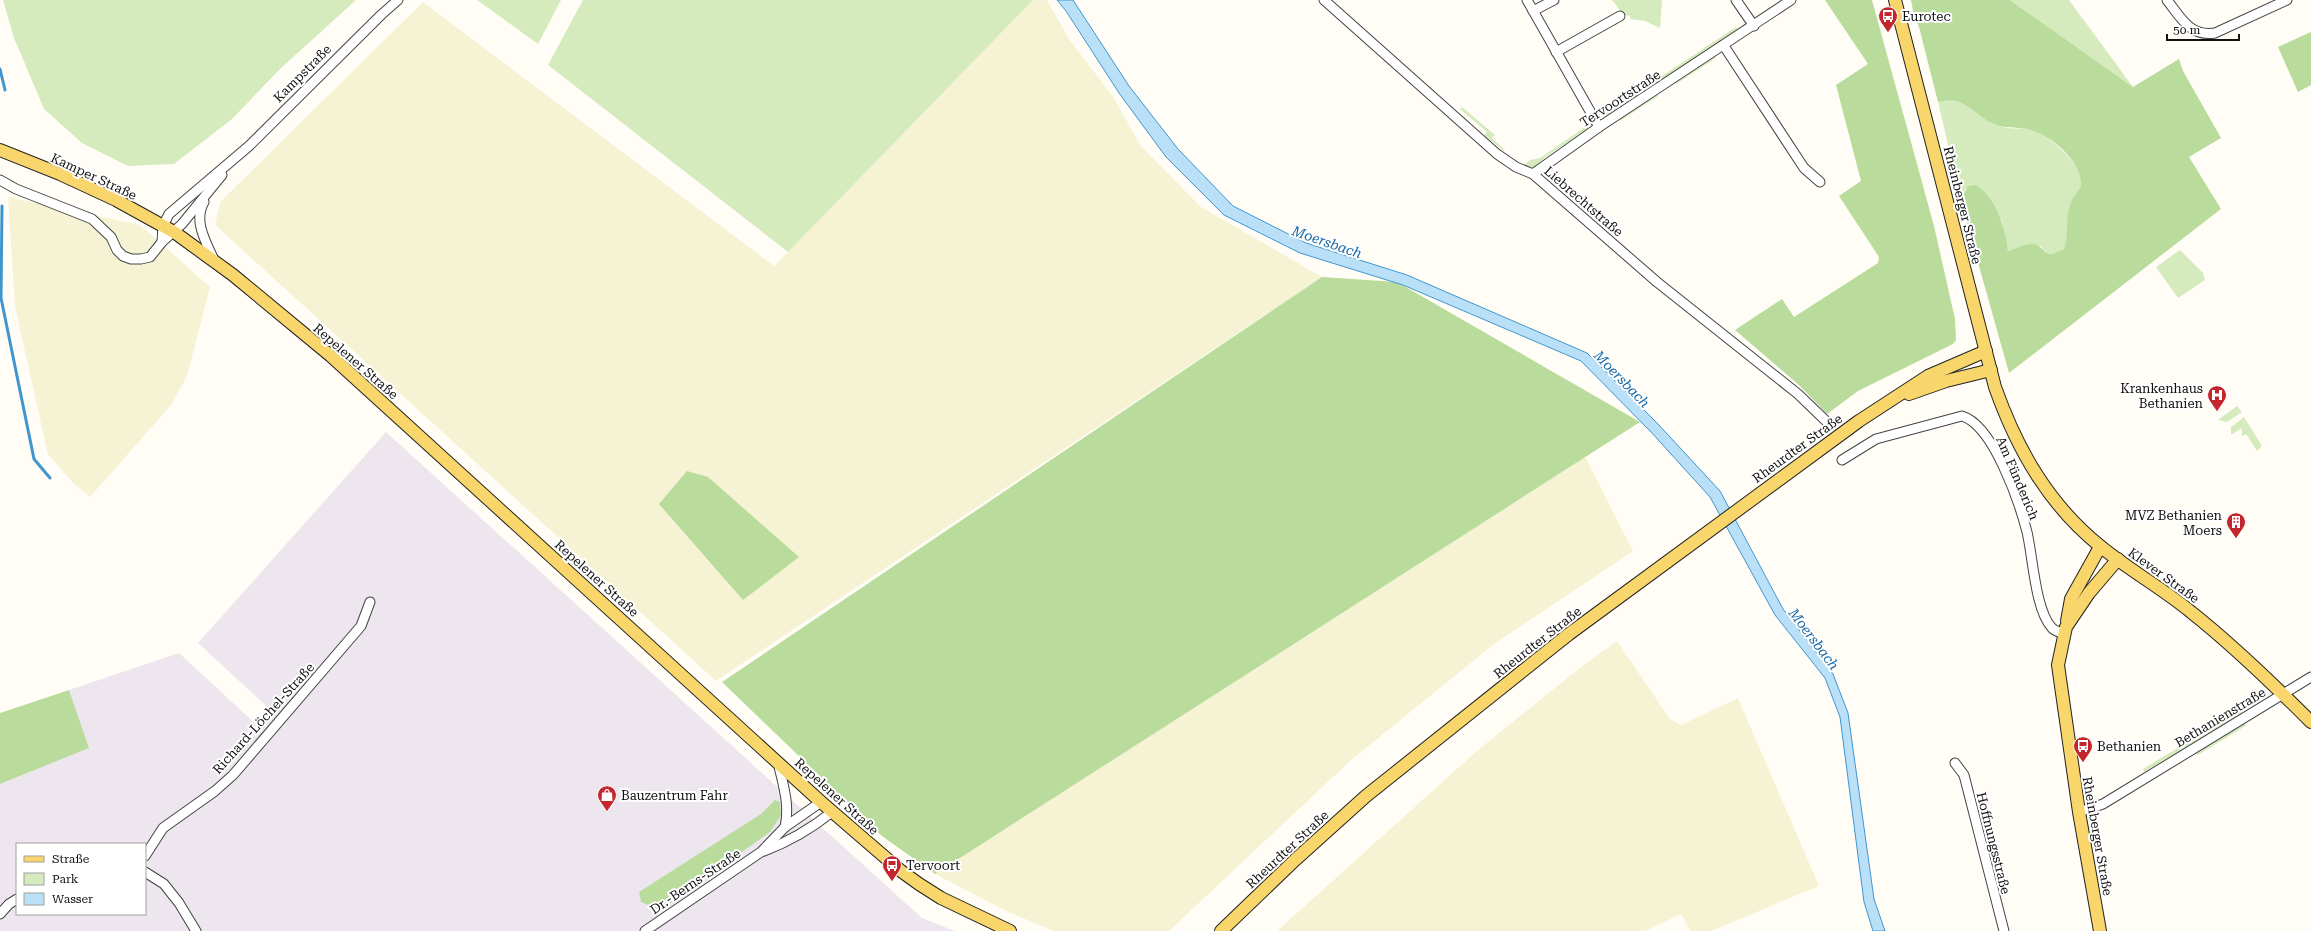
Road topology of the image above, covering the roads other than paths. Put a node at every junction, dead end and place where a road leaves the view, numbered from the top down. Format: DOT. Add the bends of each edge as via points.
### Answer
graph roads {
  1 [pos="398,0"];
  2 [pos="1324,0"];
  3 [pos="1527,0"];
  4 [pos="1554,0"];
  5 [pos="1736,0"];
  6 [pos="1791,0"];
  7 [pos="1895,0"];
  8 [pos="2167,0"];
  9 [pos="2287,0"];
  10 [pos="1533,11"];
  11 [pos="1620,16"];
  12 [pos="1754,26"];
  13 [pos="1724,46"];
  14 [pos="1556,52"];
  15 [pos="1599,127"];
  16 [pos="0,150"];
  17 [pos="227,167"];
  18 [pos="1533,174"];
  19 [pos="0,180"];
  20 [pos="1820,182"];
  21 [pos="212,189"];
  22 [pos="163,226"];
  23 [pos="174,232"];
  24 [pos="162,242"];
  25 [pos="214,260"];
  26 [pos="1986,350"];
  27 [pos="1991,370"];
  28 [pos="1891,400"];
  29 [pos="2006,416"];
  30 [pos="1827,422"];
  31 [pos="1842,460"];
  32 [pos="2100,546"];
  33 [pos="2118,559"];
  34 [pos="370,602"];
  35 [pos="2064,630"];
  36 [pos="2311,677"];
  37 [pos="2284,693"];
  38 [pos="2311,722"];
  39 [pos="778,762"];
  40 [pos="1955,763"];
  41 [pos="821,802"];
  42 [pos="832,812"];
  43 [pos="2079,812"];
  44 [pos="785,827"];
  45 [pos="761,852"];
  46 [pos="146,854"];
  47 [pos="146,873"];
  48 [pos="16,900"];
  49 [pos="0,914"];
  50 [pos="196,931"];
  51 [pos="644,931"];
  52 [pos="1010,931"];
  53 [pos="1221,931"];
  54 [pos="2004,931"];
  55 [pos="2100,931"];
  1 -- 17 [label="street, Kampstraße"];
  2 -- 18 [label="street, Liebrechtstraße" via="1497,154 1516,167"];
  3 -- 10 [label="street"];
  4 -- 10 [label="street"];
  5 -- 12 [label="street"];
  6 -- 12 [label="street, Tervoortstraße"];
  7 -- 26 [label="main road, Rheinberger Straße"];
  8 -- 9 [label="street" via="2186,26 2205,35 2215,33"];
  10 -- 14 [label="street"];
  11 -- 14 [label="street"];
  12 -- 13 [label="street, Tervoortstraße"];
  13 -- 15 [label="street, Tervoortstraße"];
  13 -- 20 [label="street" via="1804,168"];
  14 -- 15 [label="street"];
  15 -- 18 [label="street, Tervoortstraße"];
  16 -- 22 [label="main road, Kamper Straße" via="116,200"];
  17 -- 21 [label="street, Kampstraße"];
  17 -- 22 [label="street, Kampstraße" via="169,214"];
  18 -- 30 [label="street, Liebrechtstraße" via="1657,282 1798,394"];
  19 -- 24 [label="street, Kampstraße" via="16,189 92,219 110,237 117,250 131,259 150,257"];
  21 -- 23 [label="street, Kampstraße"];
  21 -- 25 [label="street, Kampstraße" via="200,209 200,216 203,235"];
  22 -- 23 [label="main road, Kamper Straße"];
  22 -- 24 [label="street"];
  23 -- 24 [label="street, Kampstraße"];
  23 -- 25 [label="main road, Repelener Straße"];
  25 -- 39 [label="main road, Repelener Straße" via="331,356"];
  26 -- 27 [label="main road, Rheinberger Straße"];
  26 -- 28 [label="main road, Rheurdter Straße" via="1928,376"];
  27 -- 28 [label="main road, Rheurdter Straße" via="1946,381"];
  27 -- 29 [label="main road, Rheinberger Straße"];
  28 -- 53 [label="main road, Rheurdter Straße" via="1704,533 1569,634 1366,796"];
  29 -- 32 [label="main road, Klever Straße" via="2014,437 2046,491"];
  31 -- 35 [label="street, Am Fünderich" via="1876,439 1962,416 1970,418 1984,432 2000,462 2026,531 2040,605 2051,626"];
  32 -- 33 [label="main road, Klever Straße"];
  32 -- 35 [label="main road, Rheinberger Straße" via="2071,599"];
  33 -- 35 [label="main road" via="2089,593"];
  33 -- 37 [label="main road, Klever Straße" via="2190,610"];
  34 -- 46 [label="street, Richard-Löchel-Straße" via="361,626 233,775 215,792 163,828"];
  35 -- 43 [label="main road, Rheinberger Straße" via="2058,665"];
  36 -- 37 [label="street, Bethanienstraße"];
  37 -- 38 [label="main road, Klever Straße"];
  37 -- 43 [label="street, Bethanienstraße" via="2103,804"];
  39 -- 41 [label="main road, Repelener Straße"];
  39 -- 44 [label="street" via="787,798 788,814"];
  40 -- 54 [label="street, Hoffnungsstraße" via="1964,775"];
  41 -- 42 [label="main road, Repelener Straße"];
  41 -- 44 [label="street, Dr.-Berns-Straße"];
  42 -- 45 [label="street, Dr.-Berns-Straße" via="781,844"];
  42 -- 52 [label="main road, Repelener Straße" via="920,884 941,898"];
  43 -- 55 [label="main road, Rheinberger Straße"];
  44 -- 45 [label="street, Dr.-Berns-Straße"];
  45 -- 51 [label="street, Dr.-Berns-Straße"];
  47 -- 50 [label="street" via="164,884"];
  48 -- 49 [label="street"];
}
